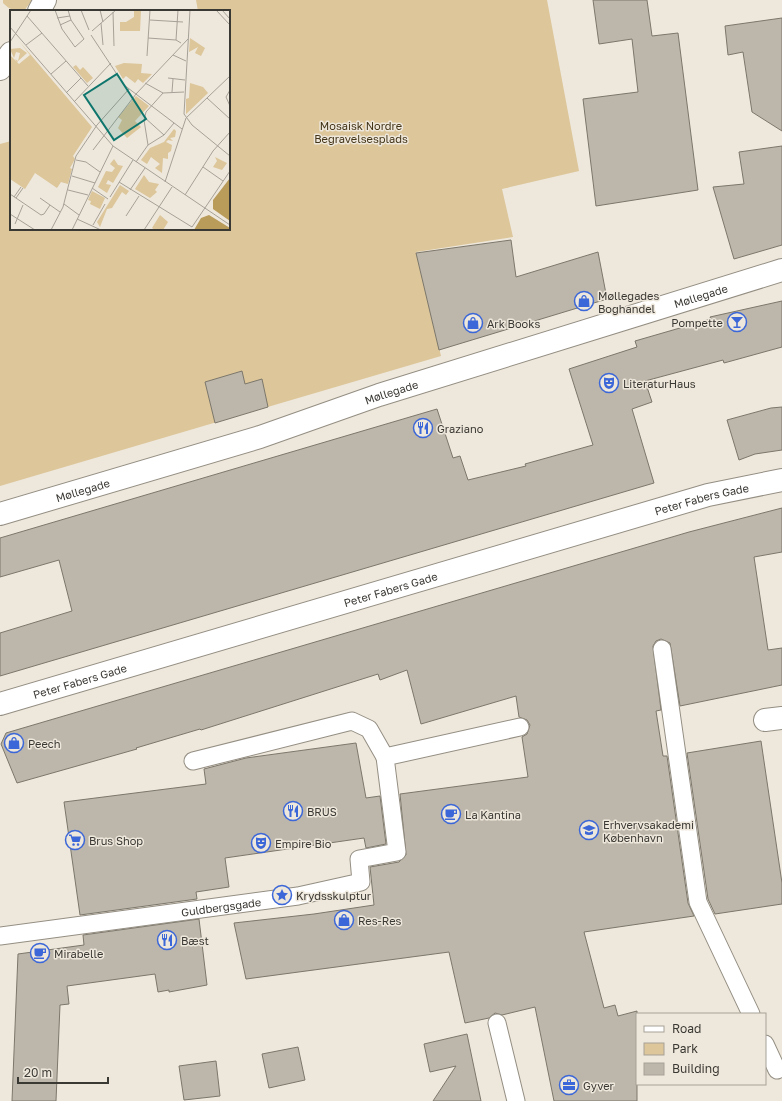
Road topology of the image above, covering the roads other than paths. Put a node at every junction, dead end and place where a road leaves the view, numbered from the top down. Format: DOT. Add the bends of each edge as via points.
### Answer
graph roads {
  1 [pos="45,0"];
  2 [pos="40,10"];
  3 [pos="782,270"];
  4 [pos="782,480"];
  5 [pos="0,514"];
  6 [pos="662,649"];
  7 [pos="0,704"];
  8 [pos="520,727"];
  9 [pos="384,757"];
  10 [pos="193,761"];
  11 [pos="0,936"];
  12 [pos="751,1013"];
  13 [pos="497,1023"];
  14 [pos="766,1046"];
  15 [pos="777,1070"];
  16 [pos="516,1101"];
  1 -- 2 [label="street"];
  3 -- 5 [label="street, Møllegade" via="386,393 260,436"];
  4 -- 7 [label="street, Peter Fabers Gade" via="708,495"];
  6 -- 12 [label="lane" via="698,902"];
  8 -- 9 [label="lane"];
  9 -- 10 [label="lane" via="368,729 352,721"];
  9 -- 11 [label="lane, Guldbergsgade" via="397,852 359,859 361,882 298,896"];
  13 -- 16 [label="lane"];
  14 -- 15 [label="lane"];
}
